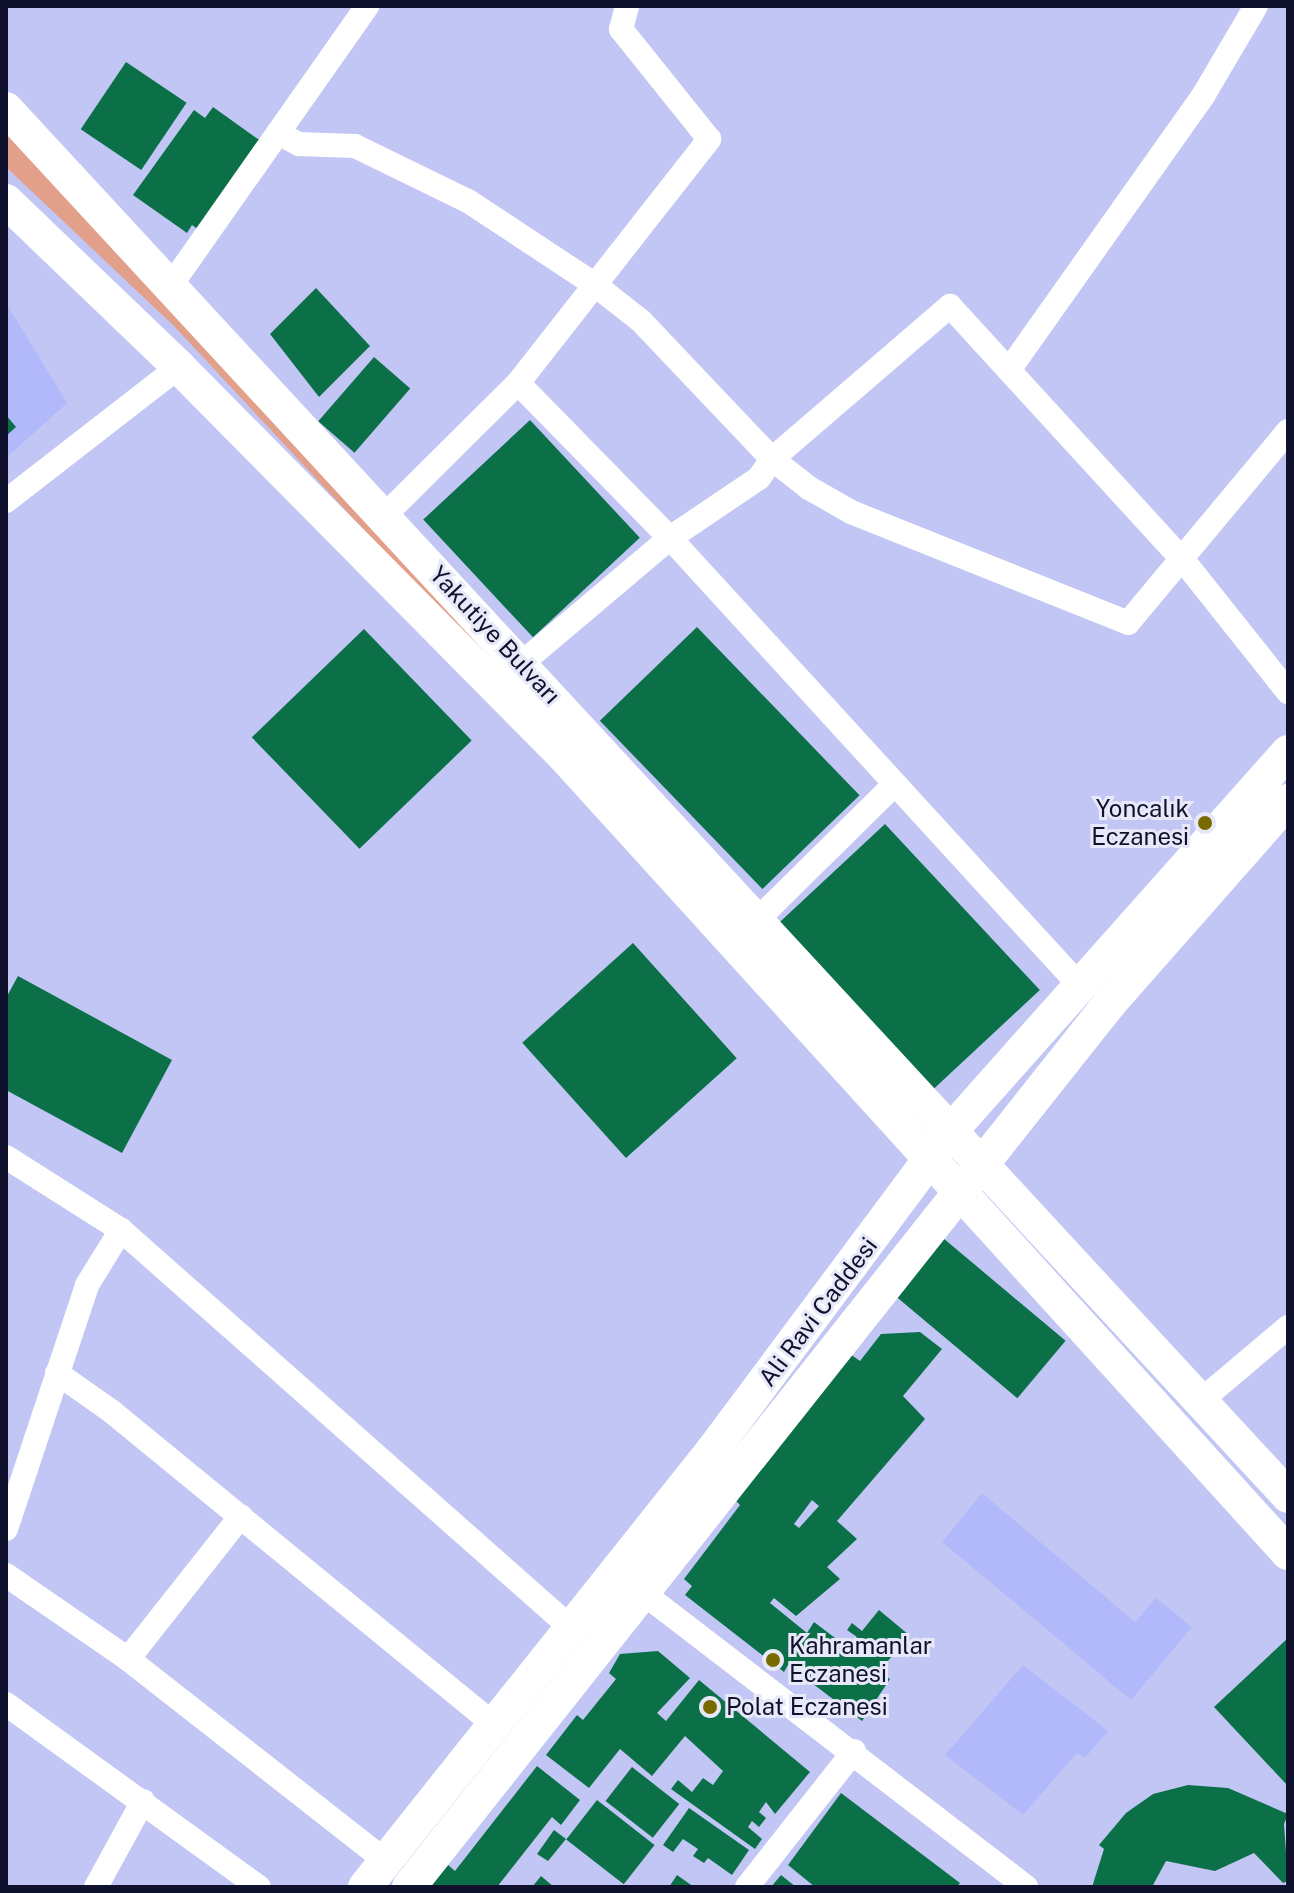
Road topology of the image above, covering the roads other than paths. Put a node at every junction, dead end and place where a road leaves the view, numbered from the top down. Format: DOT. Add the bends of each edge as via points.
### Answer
graph roads {
  1 [pos="367,6"];
  2 [pos="627,6"];
  3 [pos="1256,6"];
  4 [pos="6,109"];
  5 [pos="278,133"];
  6 [pos="6,201"];
  7 [pos="594,284"];
  8 [pos="169,288"];
  9 [pos="179,367"];
  10 [pos="1009,370"];
  11 [pos="518,383"];
  12 [pos="1288,431"];
  13 [pos="772,459"];
  14 [pos="6,501"];
  15 [pos="384,516"];
  16 [pos="670,538"];
  17 [pos="1183,560"];
  18 [pos="522,663"];
  19 [pos="1288,692"];
  20 [pos="1288,752"];
  21 [pos="893,786"];
  22 [pos="1288,801"];
  23 [pos="757,920"];
  24 [pos="1081,987"];
  25 [pos="940,1146"];
  26 [pos="6,1157"];
  27 [pos="968,1178"];
  28 [pos="121,1230"];
  29 [pos="1288,1327"];
  30 [pos="57,1373"];
  31 [pos="1198,1403"];
  32 [pos="1288,1496"];
  33 [pos="241,1516"];
  34 [pos="6,1529"];
  35 [pos="1288,1553"];
  36 [pos="6,1575"];
  37 [pos="643,1593"];
  38 [pos="570,1627"];
  39 [pos="128,1659"];
  40 [pos="6,1704"];
  41 [pos="494,1724"];
  42 [pos="854,1751"];
  43 [pos="143,1801"];
  44 [pos="376,1874"];
  45 [pos="96,1887"];
  46 [pos="259,1887"];
  47 [pos="409,1887"];
  48 [pos="747,1887"];
  49 [pos="1026,1887"];
  1 -- 5 [label="street"];
  2 -- 7 [label="street" via="621,29 709,139"];
  3 -- 10 [label="street" via="1203,96"];
  4 -- 8 [label="main road, Yakutiye Bulvarı"];
  5 -- 7 [label="street" via="299,144 355,146 468,201"];
  5 -- 8 [label="street"];
  6 -- 9 [label="main road, Yakutiye Bulvarı"];
  7 -- 11 [label="street"];
  7 -- 13 [label="street" via="641,321"];
  8 -- 15 [label="main road, Yakutiye Bulvarı"];
  9 -- 14 [label="street"];
  9 -- 25 [label="main road, Yakutiye Bulvarı"];
  10 -- 13 [label="street" via="950,306"];
  10 -- 17 [label="street"];
  11 -- 15 [label="street"];
  11 -- 16 [label="street"];
  12 -- 17 [label="street"];
  13 -- 16 [label="street" via="759,478"];
  13 -- 17 [label="street" via="851,512 1128,623"];
  15 -- 18 [label="main road, Yakutiye Bulvarı"];
  16 -- 18 [label="street"];
  16 -- 21 [label="street"];
  17 -- 19 [label="street"];
  18 -- 23 [label="main road, Yakutiye Bulvarı"];
  20 -- 24 [label="main road, Ali Ravi Caddesi"];
  21 -- 23 [label="street"];
  21 -- 24 [label="street"];
  22 -- 27 [label="main road, Ali Ravi Caddesi" via="1109,1004"];
  23 -- 25 [label="main road, Yakutiye Bulvarı"];
  24 -- 25 [label="main road, Ali Ravi Caddesi"];
  25 -- 27 [label="main road, Yakutiye Bulvarı"];
  25 -- 38 [label="main road, Ali Ravi Caddesi" via="827,1302"];
  26 -- 28 [label="street"];
  27 -- 31 [label="main road"];
  27 -- 35 [label="main road"];
  27 -- 37 [label="main road, Ali Ravi Caddesi"];
  28 -- 30 [label="street" via="87,1285"];
  28 -- 38 [label="street"];
  29 -- 31 [label="street"];
  30 -- 33 [label="street"];
  30 -- 34 [label="street"];
  31 -- 32 [label="main road"];
  33 -- 39 [label="street"];
  33 -- 41 [label="street"];
  36 -- 39 [label="street"];
  37 -- 42 [label="street"];
  37 -- 47 [label="main road, Ali Ravi Caddesi"];
  38 -- 41 [label="main road, Ali Ravi Caddesi"];
  39 -- 44 [label="street"];
  40 -- 43 [label="street"];
  41 -- 44 [label="main road, Ali Ravi Caddesi"];
  42 -- 48 [label="street"];
  42 -- 49 [label="street"];
  43 -- 45 [label="street"];
  43 -- 46 [label="street"];
}
